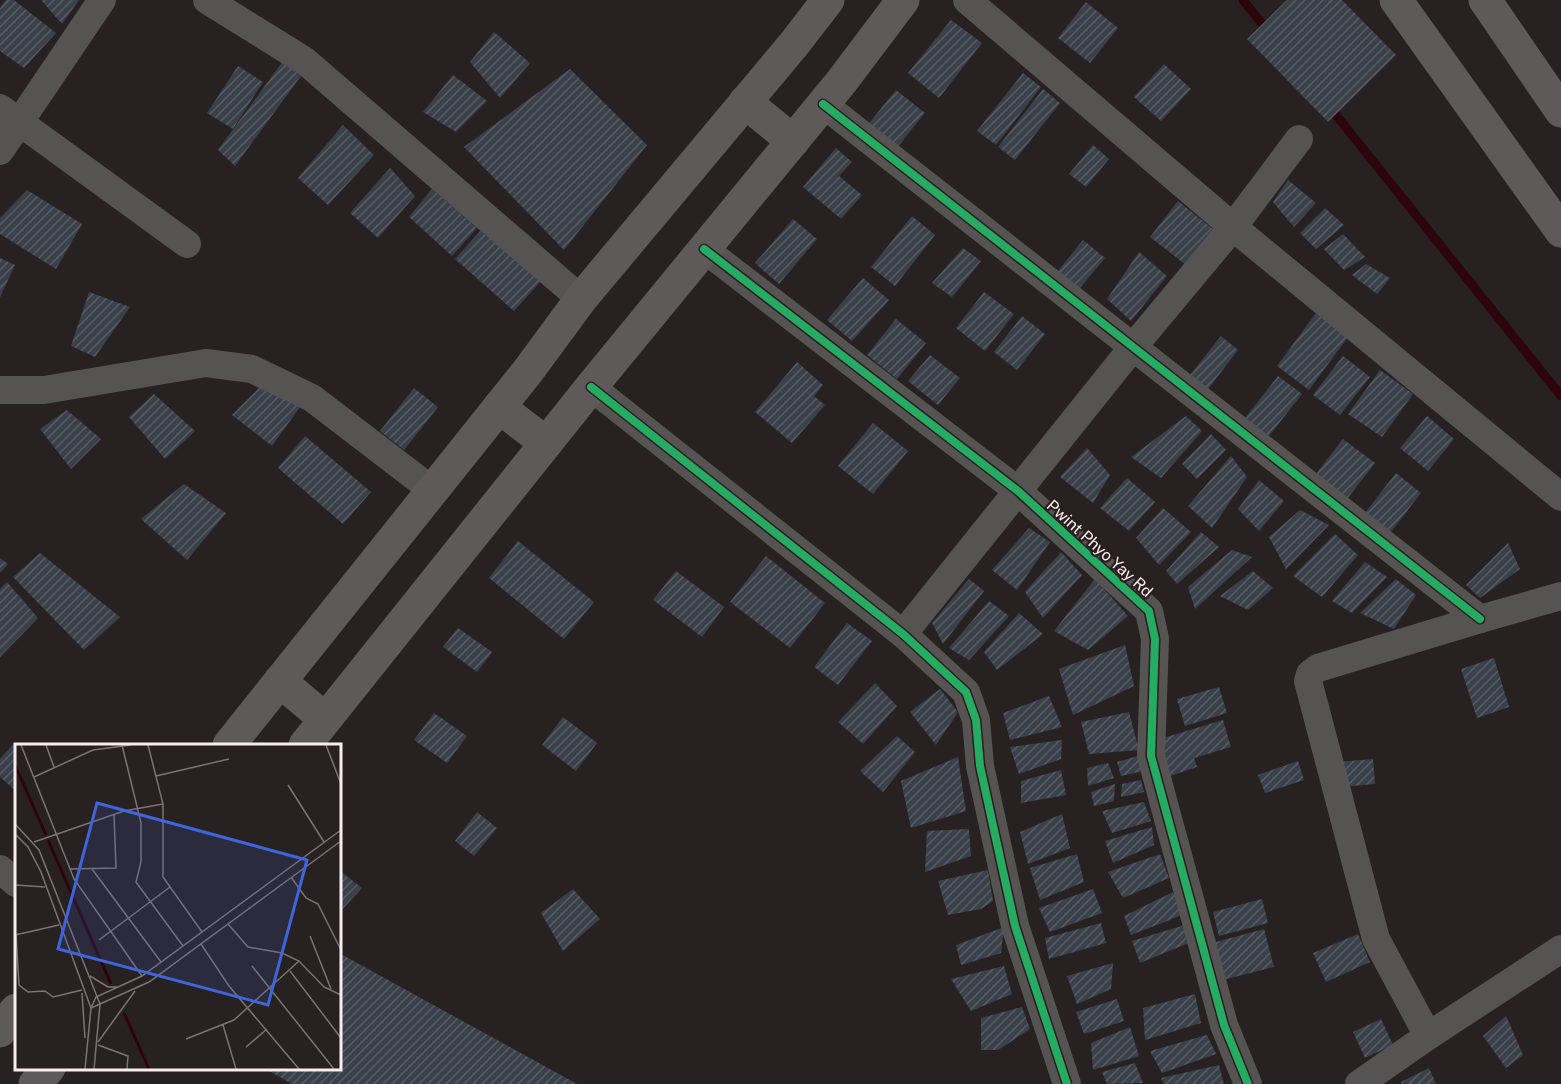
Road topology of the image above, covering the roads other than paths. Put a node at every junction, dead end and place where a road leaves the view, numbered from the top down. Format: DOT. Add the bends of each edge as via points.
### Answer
graph roads {
  1 [pos="102,0"];
  2 [pos="207,0"];
  3 [pos="828,0"];
  4 [pos="903,0"];
  5 [pos="967,0"];
  6 [pos="1396,0"];
  7 [pos="1485,0"];
  8 [pos="746,102"];
  9 [pos="823,104"];
  10 [pos="1561,111"];
  11 [pos="10,115"];
  12 [pos="1299,139"];
  13 [pos="793,141"];
  14 [pos="0,151"];
  15 [pos="1233,226"];
  16 [pos="1561,231"];
  17 [pos="187,244"];
  18 [pos="704,249"];
  19 [pos="581,299"];
  20 [pos="1133,346"];
  21 [pos="591,387"];
  22 [pos="0,390"];
  23 [pos="499,407"];
  24 [pos="546,443"];
  25 [pos="432,490"];
  26 [pos="1018,490"];
  27 [pos="1561,497"];
  28 [pos="1561,596"];
  29 [pos="1480,619"];
  30 [pos="903,634"];
  31 [pos="280,681"];
  32 [pos="326,719"];
  33 [pos="230,744"];
  34 [pos="306,744"];
  35 [pos="0,869"];
  36 [pos="15,882"];
  37 [pos="1561,949"];
  38 [pos="15,1011"];
  39 [pos="0,1031"];
  40 [pos="1428,1036"];
  41 [pos="48,1069"];
  42 [pos="35,1084"];
  43 [pos="1067,1084"];
  44 [pos="1248,1084"];
  45 [pos="1359,1084"];
  1 -- 11 [label="street"];
  2 -- 19 [label="street" via="305,61"];
  3 -- 8 [label="highway"];
  4 -- 9 [label="highway"];
  5 -- 15 [label="street"];
  6 -- 16 [label="highway"];
  7 -- 10 [label="highway"];
  8 -- 13 [label="highway"];
  8 -- 19 [label="highway"];
  9 -- 13 [label="highway"];
  9 -- 20 [label="street"];
  11 -- 14 [label="street"];
  11 -- 17 [label="street"];
  12 -- 15 [label="street"];
  13 -- 18 [label="highway"];
  15 -- 20 [label="street"];
  15 -- 27 [label="street"];
  18 -- 21 [label="highway"];
  18 -- 26 [label="street, Pwint Phyo Yay Rd"];
  19 -- 23 [label="highway"];
  20 -- 26 [label="street"];
  20 -- 29 [label="street"];
  21 -- 24 [label="highway"];
  21 -- 30 [label="street"];
  22 -- 25 [label="street" via="44,390 206,363 252,369 312,398"];
  23 -- 24 [label="highway"];
  23 -- 25 [label="highway"];
  24 -- 32 [label="highway"];
  25 -- 31 [label="highway"];
  26 -- 30 [label="street"];
  26 -- 44 [label="street, Pwint Phyo Yay Rd" via="1149,611 1155,639 1151,756 1224,1025"];
  28 -- 29 [label="street"];
  29 -- 40 [label="street" via="1318,668 1308,681 1376,939"];
  30 -- 43 [label="street" via="966,692 976,720 980,766 1015,926"];
  31 -- 32 [label="highway"];
  31 -- 33 [label="highway"];
  32 -- 34 [label="highway"];
  35 -- 36 [label="street"];
  37 -- 40 [label="street"];
  38 -- 39 [label="highway"];
  40 -- 45 [label="street"];
  41 -- 42 [label="highway"];
}
